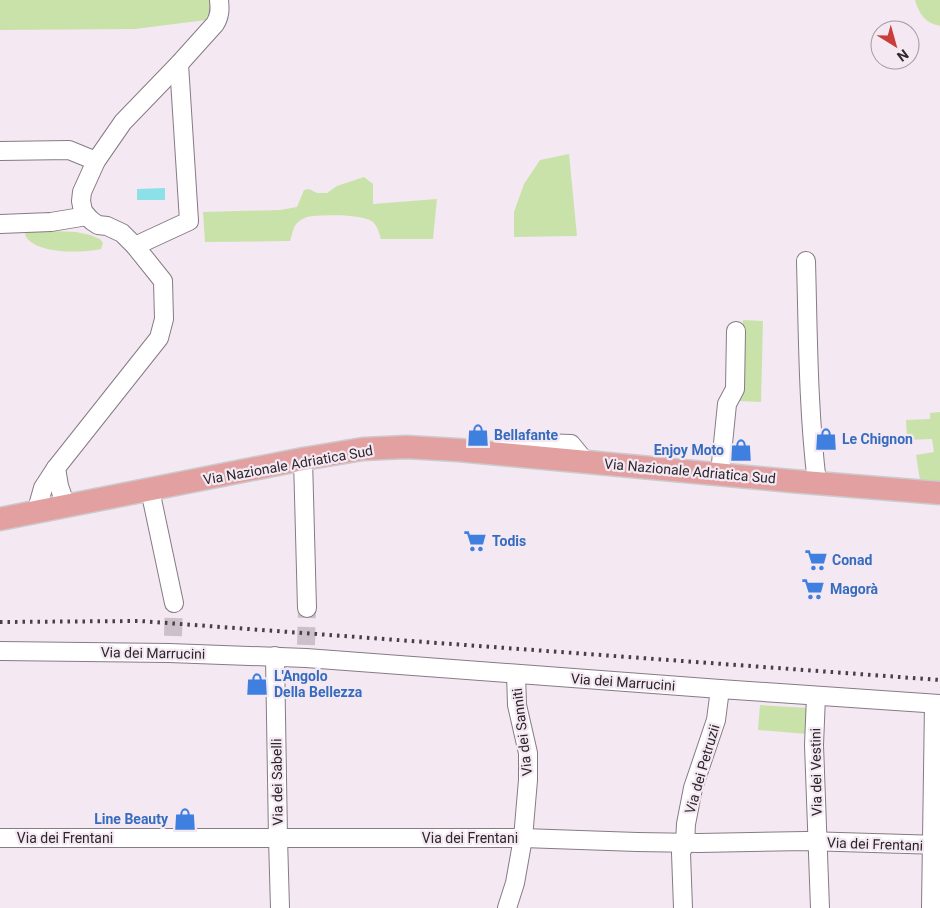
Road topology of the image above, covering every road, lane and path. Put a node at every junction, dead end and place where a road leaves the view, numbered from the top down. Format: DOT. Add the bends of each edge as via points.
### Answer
graph roads {
  1 [pos="219,0"];
  2 [pos="179,64"];
  3 [pos="0,152"];
  4 [pos="96,161"];
  5 [pos="86,216"];
  6 [pos="0,224"];
  7 [pos="135,246"];
  8 [pos="806,261"];
  9 [pos="736,331"];
  10 [pos="303,460"];
  11 [pos="56,468"];
  12 [pos="720,474"];
  13 [pos="817,483"];
  14 [pos="150,490"];
  15 [pos="940,493"];
  16 [pos="66,506"];
  17 [pos="36,513"];
  18 [pos="0,519"];
  19 [pos="174,603"];
  20 [pos="306,608"];
  21 [pos="0,651"];
  22 [pos="274,656"];
  23 [pos="516,674"];
  24 [pos="720,689"];
  25 [pos="816,696"];
  26 [pos="937,704"];
  27 [pos="0,838"];
  28 [pos="278,838"];
  29 [pos="523,838"];
  30 [pos="818,842"];
  31 [pos="685,843"];
  32 [pos="936,846"];
  33 [pos="280,908"];
  34 [pos="507,908"];
  35 [pos="683,908"];
  36 [pos="820,908"];
  37 [pos="931,908"];
  1 -- 2 [label="street" via="215,24"];
  2 -- 4 [label="street" via="123,122"];
  2 -- 7 [label="street" via="190,220"];
  3 -- 4 [label="street" via="69,150"];
  4 -- 5 [label="street" via="82,192"];
  5 -- 6 [label="street" via="50,222"];
  5 -- 7 [label="street" via="122,233"];
  7 -- 11 [label="street" via="163,281 164,319 159,338"];
  8 -- 13 [label="street" via="809,374"];
  9 -- 12 [label="street" via="735,389 727,404"];
  10 -- 12 [label="main road, Via Nazionale Adriatica Sud" via="406,447"];
  10 -- 14 [label="main road, Via Nazionale Adriatica Sud"];
  10 -- 20 [label="street"];
  11 -- 16 [label="street"];
  11 -- 17 [label="street" via="43,488"];
  12 -- 13 [label="main road, Via Nazionale Adriatica Sud"];
  13 -- 15 [label="main road, Via Nazionale Adriatica Sud"];
  14 -- 16 [label="main road, Via Nazionale Adriatica Sud"];
  14 -- 19 [label="street"];
  16 -- 17 [label="main road, Via Nazionale Adriatica Sud"];
  17 -- 18 [label="main road, Via Nazionale Adriatica Sud"];
  21 -- 22 [label="street, Via dei Marrucini" via="171,644"];
  22 -- 23 [label="street, Via dei Marrucini" via="306,651"];
  22 -- 28 [label="street, Via dei Sabelli"];
  23 -- 24 [label="street, Via dei Marrucini"];
  23 -- 29 [label="street, Via dei Sanniti" via="517,705 528,753"];
  24 -- 25 [label="street, Via dei Marrucini"];
  24 -- 31 [label="street, Via dei Petruzii" via="716,720 693,788"];
  25 -- 26 [label="street, Via dei Marrucini"];
  25 -- 30 [label="street, Via dei Vestini" via="814,745"];
  26 -- 32 [label="street"];
  27 -- 28 [label="street, Via dei Frentani"];
  28 -- 29 [label="street, Via dei Frentani"];
  28 -- 33 [label="street, Via dei Sabelli"];
  29 -- 31 [label="street, Via dei Frentani"];
  29 -- 34 [label="street, Via dei Sanniti"];
  30 -- 31 [label="street, Via dei Frentani"];
  30 -- 32 [label="street, Via dei Frentani"];
  30 -- 36 [label="street, Via dei Vestini"];
  31 -- 35 [label="street, Via dei Petruzii" via="681,853"];
  32 -- 37 [label="street"];
}
